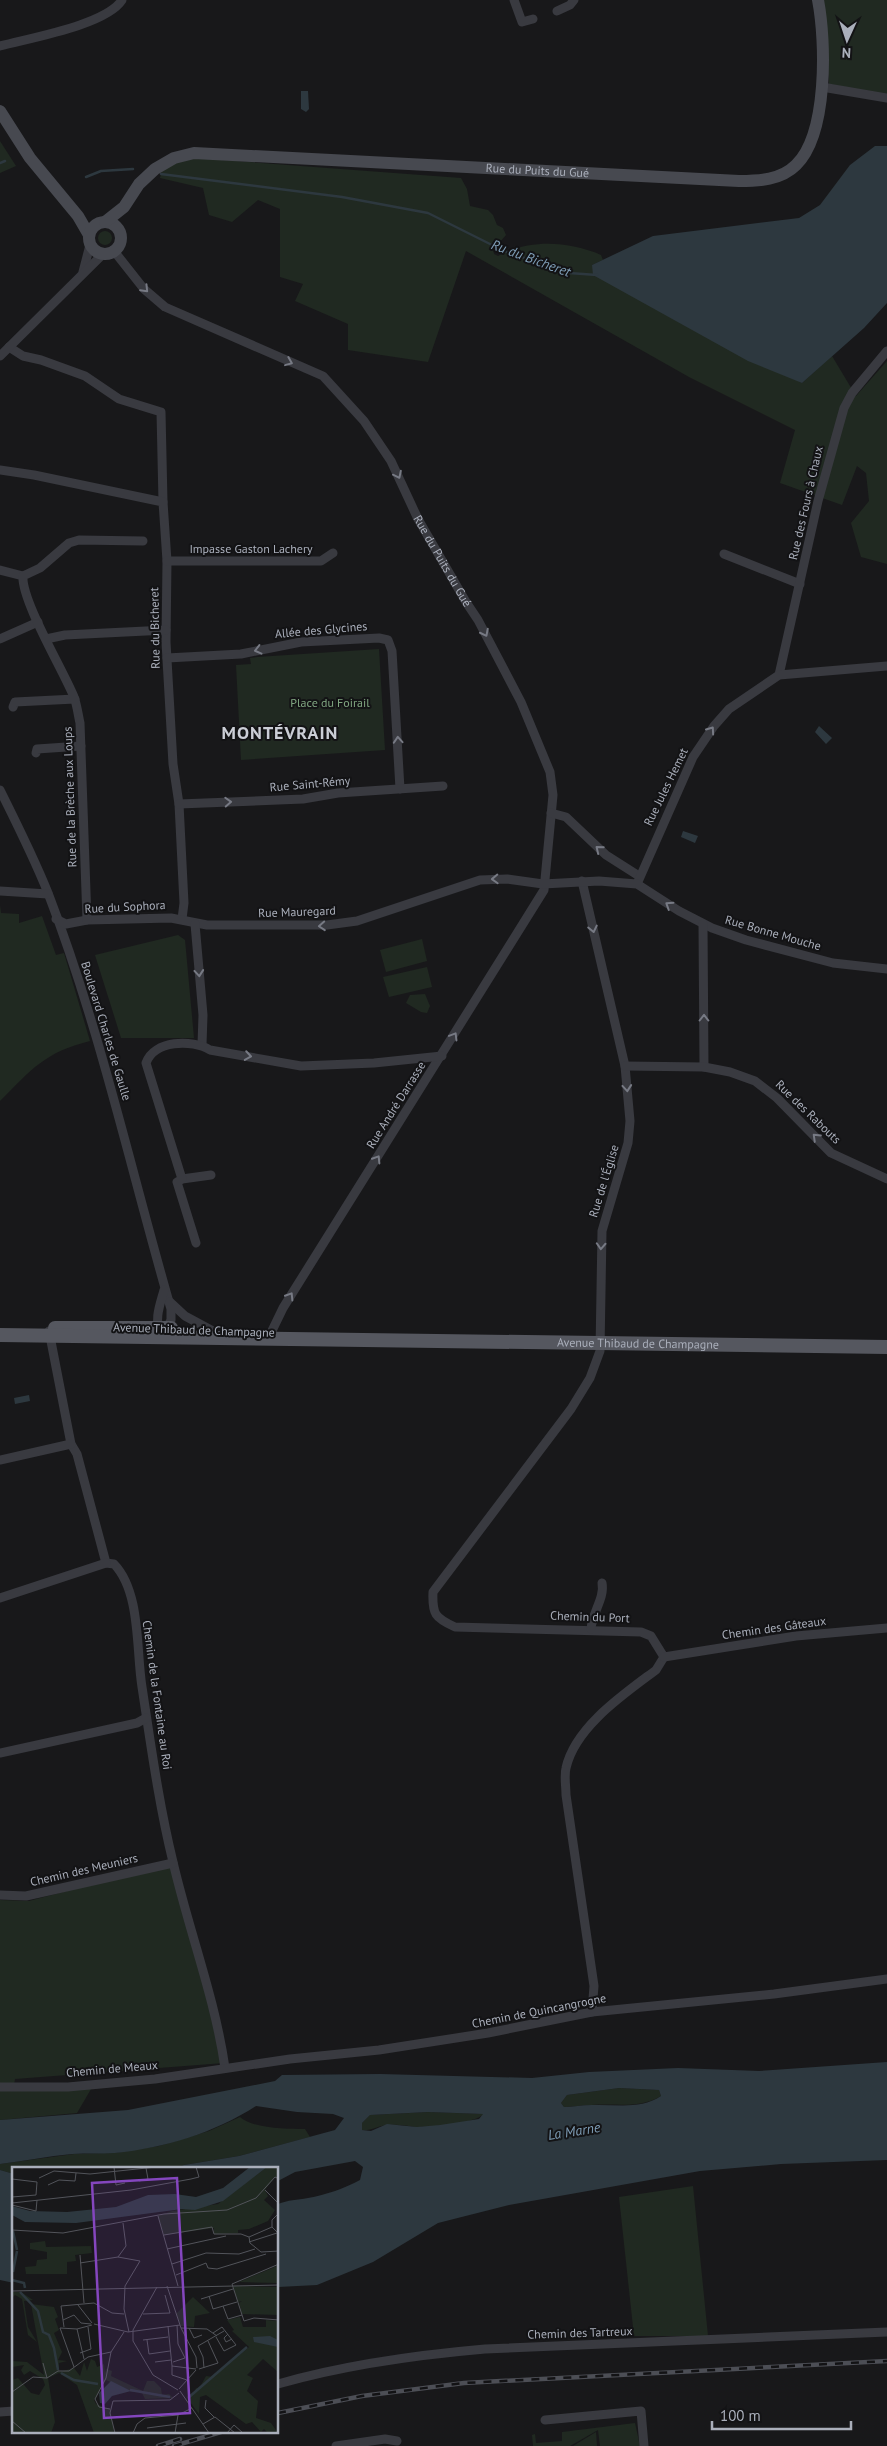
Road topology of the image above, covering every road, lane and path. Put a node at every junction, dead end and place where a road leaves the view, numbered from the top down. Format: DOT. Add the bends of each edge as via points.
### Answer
graph roads {
  1 [pos="122,0"];
  2 [pos="514,0"];
  3 [pos="574,0"];
  4 [pos="818,0"];
  5 [pos="556,10"];
  6 [pos="533,19"];
  7 [pos="0,46"];
  8 [pos="822,87"];
  9 [pos="887,98"];
  10 [pos="0,111"];
  11 [pos="124,207"];
  12 [pos="78,216"];
  13 [pos="102,223"];
  14 [pos="119,231"];
  15 [pos="89,240"];
  16 [pos="109,253"];
  17 [pos="84,272"];
  18 [pos="9,347"];
  19 [pos="887,351"];
  20 [pos="0,356"];
  21 [pos="0,470"];
  22 [pos="163,502"];
  23 [pos="144,541"];
  24 [pos="333,554"];
  25 [pos="724,554"];
  26 [pos="167,561"];
  27 [pos="0,570"];
  28 [pos="23,576"];
  29 [pos="800,584"];
  30 [pos="38,622"];
  31 [pos="166,630"];
  32 [pos="0,639"];
  33 [pos="46,639"];
  34 [pos="167,658"];
  35 [pos="887,666"];
  36 [pos="779,675"];
  37 [pos="74,699"];
  38 [pos="13,707"];
  39 [pos="81,746"];
  40 [pos="36,753"];
  41 [pos="444,786"];
  42 [pos="400,789"];
  43 [pos="0,790"];
  44 [pos="179,804"];
  45 [pos="551,813"];
  46 [pos="638,880"];
  47 [pos="582,881"];
  48 [pos="543,884"];
  49 [pos="0,891"];
  50 [pos="48,894"];
  51 [pos="56,919"];
  52 [pos="182,919"];
  53 [pos="87,920"];
  54 [pos="195,924"];
  55 [pos="703,924"];
  56 [pos="887,969"];
  57 [pos="202,1045"];
  58 [pos="442,1056"];
  59 [pos="625,1066"];
  60 [pos="704,1067"];
  61 [pos="211,1175"];
  62 [pos="182,1179"];
  63 [pos="887,1179"];
  64 [pos="196,1244"];
  65 [pos="164,1288"];
  66 [pos="169,1301"];
  67 [pos="211,1330"];
  68 [pos="163,1331"];
  69 [pos="49,1332"];
  70 [pos="0,1333"];
  71 [pos="270,1336"];
  72 [pos="601,1342"];
  73 [pos="887,1347"];
  74 [pos="71,1444"];
  75 [pos="0,1460"];
  76 [pos="106,1563"];
  77 [pos="602,1583"];
  78 [pos="0,1598"];
  79 [pos="887,1628"];
  80 [pos="591,1630"];
  81 [pos="664,1657"];
  82 [pos="146,1718"];
  83 [pos="0,1753"];
  84 [pos="173,1863"];
  85 [pos="0,1895"];
  86 [pos="887,1978"];
  87 [pos="592,2012"];
  88 [pos="225,2068"];
  89 [pos="0,2088"];
  90 [pos="887,2332"];
  91 [pos="279,2384"];
  92 [pos="545,2420"];
  93 [pos="397,2441"];
  94 [pos="336,2446"];
  95 [pos="644,2446"];
  1 -- 7 [label="street" via="118,6 87,23"];
  2 -- 6 [label="street" via="522,22"];
  3 -- 5 [label="street"];
  4 -- 8 [label="main road, Rue du Puits du Gué" via="823,49"];
  8 -- 9 [label="street"];
  8 -- 11 [label="main road, Rue du Puits du Gué" via="807,153 786,173 756,181 194,153 174,158 156,169 139,184"];
  10 -- 12 [label="main road" via="40,171"];
  11 -- 13 [label="main road, Rue du Puits du Gué"];
  11 -- 14 [label="main road, Rue du Puits du Gué"];
  12 -- 13 [label="main road"];
  12 -- 15 [label="main road"];
  13 -- 14 [label="main road" via="114,225"];
  13 -- 15 [label="main road" via="92,228"];
  14 -- 16 [label="main road" via="121,240"];
  15 -- 16 [label="main road" via="95,252"];
  15 -- 17 [label="street"];
  16 -- 17 [label="street"];
  16 -- 45 [label="street, Rue du Puits du Gué, one-way" via="165,307 323,376 364,421 391,461 418,519 478,620 521,702 550,772 553,788"];
  17 -- 18 [label="street"];
  18 -- 20 [label="street"];
  18 -- 22 [label="street, Rue du Bicheret" via="23,356 85,376 119,399 161,412"];
  19 -- 29 [label="street, Rue des Fours à Chaux" via="852,393 844,408 818,501"];
  21 -- 22 [label="street" via="34,474"];
  22 -- 26 [label="street, Rue du Bicheret"];
  23 -- 28 [label="street" via="79,540 69,543 40,568"];
  24 -- 26 [label="street, Impasse Gaston Lachery" via="320,561"];
  25 -- 29 [label="street"];
  26 -- 31 [label="street, Rue du Bicheret"];
  27 -- 28 [label="street"];
  28 -- 30 [label="street, Rue de la Brèche aux Loups" via="22,583"];
  29 -- 36 [label="street, Rue des Fours à Chaux"];
  30 -- 32 [label="street"];
  30 -- 33 [label="street, Rue de la Brèche aux Loups"];
  31 -- 33 [label="street"];
  31 -- 34 [label="street, Rue du Bicheret"];
  33 -- 37 [label="street, Rue de la Brèche aux Loups"];
  42 -- 34 [label="street, Allée des Glycines, one-way" via="392,651 388,640 301,642 241,654"];
  34 -- 44 [label="street, Rue du Bicheret" via="173,764"];
  35 -- 36 [label="street"];
  46 -- 36 [label="street, Rue Jules Hemet, one-way" via="693,757 714,726 729,709"];
  37 -- 38 [label="street" via="15,702"];
  37 -- 39 [label="street, Rue de la Brèche aux Loups"];
  39 -- 40 [label="street" via="37,749"];
  39 -- 53 [label="street, Rue de la Brèche aux Loups"];
  41 -- 42 [label="street, Rue Saint-Rémy"];
  44 -- 42 [label="street, Rue Saint-Rémy, one-way" via="303,799"];
  43 -- 50 [label="street, Boulevard Charles de Gaulle"];
  44 -- 52 [label="street, Rue du Bicheret"];
  46 -- 45 [label="street, Rue Bonne Mouche, one-way" via="566,817"];
  45 -- 48 [label="street, Rue du Puits du Gué"];
  46 -- 47 [label="street"];
  55 -- 46 [label="street, Rue Bonne Mouche, one-way" via="679,912"];
  47 -- 48 [label="street"];
  47 -- 59 [label="street, Rue de l'Église, one-way"];
  48 -- 54 [label="street, Rue Mauregard, one-way" via="507,879 477,881 361,920 327,925"];
  58 -- 48 [label="street, Rue André Darrasse, one-way" via="544,890"];
  49 -- 50 [label="street"];
  50 -- 51 [label="street, Boulevard Charles de Gaulle"];
  51 -- 53 [label="street, Rue du Sophora" via="66,924"];
  51 -- 65 [label="street, Boulevard Charles de Gaulle" via="125,1135"];
  52 -- 53 [label="street, Rue du Sophora"];
  52 -- 54 [label="street, Rue du Sophora"];
  54 -- 57 [label="street, one-way" via="203,1015"];
  55 -- 56 [label="street, Rue Bonne Mouche" via="790,953 834,963"];
  60 -- 55 [label="street, one-way"];
  57 -- 58 [label="street, one-way" via="210,1050 301,1066 374,1064"];
  57 -- 62 [label="street" via="160,1046 149,1054 146,1063"];
  71 -- 58 [label="street, Rue André Darrasse, one-way" via="283,1308"];
  59 -- 60 [label="street, Rue des Rabouts"];
  59 -- 72 [label="street, Rue de l'Église, one-way" via="630,1121 628,1143 602,1231"];
  63 -- 60 [label="street, Rue des Rabouts, one-way" via="831,1153 777,1098 755,1081"];
  61 -- 62 [label="street"];
  62 -- 64 [label="street" via="178,1182"];
  65 -- 66 [label="street, Boulevard Charles de Gaulle"];
  65 -- 68 [label="street, Boulevard Charles de Gaulle"];
  66 -- 67 [label="street, Boulevard Charles de Gaulle" via="185,1316"];
  66 -- 68 [label="street, Boulevard Charles de Gaulle" via="171,1309"];
  67 -- 68 [label="main road, Avenue Thibaud de Champagne"];
  67 -- 71 [label="main road, Avenue Thibaud de Champagne"];
  68 -- 69 [label="main road, Avenue Thibaud de Champagne"];
  68 -- 71 [label="main road, Avenue Thibaud de Champagne"];
  69 -- 70 [label="main road, Avenue Thibaud de Champagne"];
  69 -- 74 [label="street"];
  71 -- 72 [label="main road, Avenue Thibaud de Champagne"];
  72 -- 73 [label="main road, Avenue Thibaud de Champagne"];
  72 -- 80 [label="street, Chemin du Port" via="597,1362 571,1409 433,1592 433,1610 455,1626"];
  74 -- 75 [label="street"];
  74 -- 76 [label="street" via="77,1454"];
  76 -- 78 [label="street"];
  76 -- 82 [label="street, Chemin de la Fontaine au Roi" via="114,1564 122,1573 130,1598 138,1632"];
  77 -- 80 [label="street" via="604,1591 593,1614"];
  79 -- 81 [label="street, Chemin des Gâteaux" via="796,1636"];
  80 -- 81 [label="street, Chemin du Port" via="641,1632 651,1636"];
  81 -- 87 [label="street" via="656,1670 585,1730 566,1768 566,1795 594,1986"];
  82 -- 83 [label="street" via="137,1723"];
  82 -- 84 [label="street, Chemin de la Fontaine au Roi"];
  84 -- 85 [label="street, Chemin des Meuniers" via="26,1896"];
  84 -- 88 [label="street, Chemin de la Fontaine au Roi"];
  86 -- 87 [label="street, Chemin de Quincangrogne" via="774,1994"];
  87 -- 88 [label="street, Chemin de Quincangrogne" via="379,2050"];
  88 -- 89 [label="street, Chemin de Meaux" via="155,2079"];
  90 -- 91 [label="street, Chemin des Tartreux" via="485,2349 320,2373"];
  92 -- 95 [label="street" via="641,2411"];
  93 -- 94 [label="street"];
}
